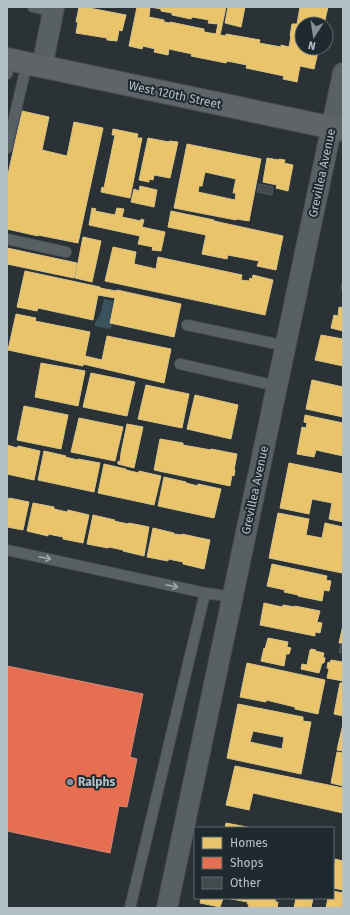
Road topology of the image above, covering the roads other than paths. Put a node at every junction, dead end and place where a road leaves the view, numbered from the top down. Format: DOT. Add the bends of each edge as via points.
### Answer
graph roads {
  1 [pos="33,7"];
  2 [pos="54,9"];
  3 [pos="18,65"];
  4 [pos="343,73"];
  5 [pos="337,129"];
  6 [pos="7,148"];
  7 [pos="7,239"];
  8 [pos="66,252"];
  9 [pos="187,325"];
  10 [pos="286,346"];
  11 [pos="180,364"];
  12 [pos="277,386"];
  13 [pos="7,550"];
  14 [pos="205,593"];
  15 [pos="233,597"];
  16 [pos="130,908"];
  17 [pos="167,908"];
  1 -- 2 [label="lane"];
  2 -- 3 [label="street"];
  3 -- 5 [label="main road, West 120th Street"];
  3 -- 6 [label="lane" via="16,113"];
  4 -- 5 [label="street, Grevillea Avenue"];
  5 -- 10 [label="street, Grevillea Avenue"];
  7 -- 8 [label="lane"];
  9 -- 10 [label="lane"];
  10 -- 12 [label="street, Grevillea Avenue"];
  11 -- 12 [label="lane"];
  12 -- 15 [label="street, Grevillea Avenue"];
  13 -- 14 [label="lane, one-way"];
  14 -- 15 [label="lane"];
  14 -- 16 [label="lane"];
  15 -- 17 [label="street, Grevillea Avenue"];
}
